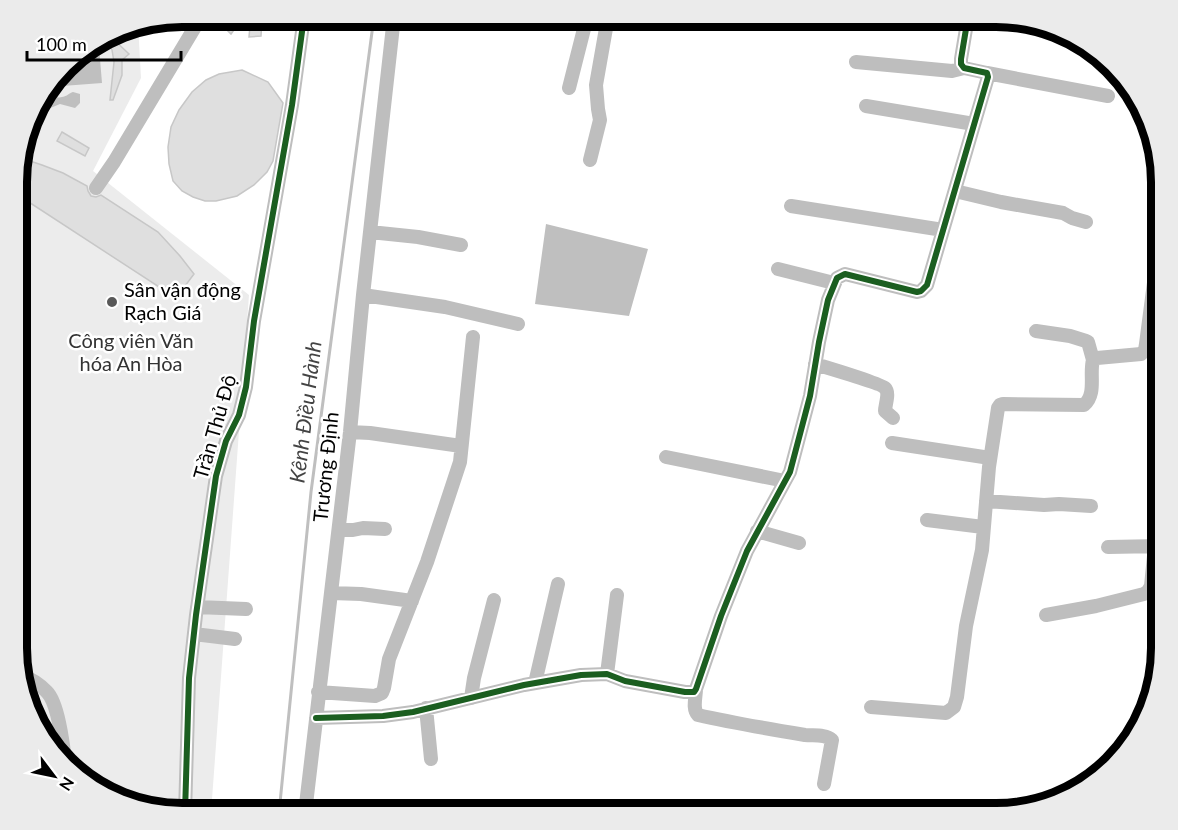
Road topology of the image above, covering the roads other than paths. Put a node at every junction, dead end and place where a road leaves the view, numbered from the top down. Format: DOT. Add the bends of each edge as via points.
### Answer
graph roads {
  1 [pos="194,27"];
  2 [pos="303,27"];
  3 [pos="393,27"];
  4 [pos="584,27"];
  5 [pos="606,27"];
  6 [pos="966,27"];
  7 [pos="856,62"];
  8 [pos="964,68"];
  9 [pos="987,73"];
  10 [pos="569,88"];
  11 [pos="1108,96"];
  12 [pos="866,106"];
  13 [pos="974,124"];
  14 [pos="590,160"];
  15 [pos="96,188"];
  16 [pos="955,191"];
  17 [pos="791,206"];
  18 [pos="1086,222"];
  19 [pos="943,230"];
  20 [pos="370,232"];
  21 [pos="461,245"];
  22 [pos="778,269"];
  23 [pos="834,283"];
  24 [pos="363,295"];
  25 [pos="1151,305"];
  26 [pos="518,324"];
  27 [pos="1036,331"];
  28 [pos="473,338"];
  29 [pos="1093,360"];
  30 [pos="815,364"];
  31 [pos="893,418"];
  32 [pos="350,432"];
  33 [pos="892,443"];
  34 [pos="461,446"];
  35 [pos="666,457"];
  36 [pos="990,458"];
  37 [pos="785,481"];
  38 [pos="986,501"];
  39 [pos="1091,506"];
  40 [pos="927,520"];
  41 [pos="983,527"];
  42 [pos="385,529"];
  43 [pos="339,530"];
  44 [pos="757,531"];
  45 [pos="799,543"];
  46 [pos="1151,546"];
  47 [pos="1108,547"];
  48 [pos="558,584"];
  49 [pos="1151,588"];
  50 [pos="331,592"];
  51 [pos="617,595"];
  52 [pos="494,600"];
  53 [pos="411,602"];
  54 [pos="197,607"];
  55 [pos="246,609"];
  56 [pos="1046,615"];
  57 [pos="194,634"];
  58 [pos="235,639"];
  59 [pos="607,674"];
  60 [pos="30,679"];
  61 [pos="535,683"];
  62 [pos="696,689"];
  63 [pos="318,692"];
  64 [pos="471,698"];
  65 [pos="871,707"];
  66 [pos="426,708"];
  67 [pos="316,718"];
  68 [pos="63,746"];
  69 [pos="431,759"];
  70 [pos="824,784"];
  71 [pos="185,803"];
  72 [pos="306,803"];
  1 -- 15 [label="street"];
  2 -- 54 [label="street, Trần Thủ Độ" via="246,387 216,476"];
  3 -- 20 [label="street, Trương Định"];
  4 -- 10 [label="street"];
  5 -- 14 [label="street" via="596,84 600,120"];
  6 -- 8 [label="street" via="961,59"];
  7 -- 8 [label="street" via="952,71"];
  8 -- 9 [label="street"];
  9 -- 11 [label="street"];
  9 -- 13 [label="street"];
  12 -- 13 [label="street"];
  13 -- 16 [label="street"];
  16 -- 18 [label="street" via="1063,213"];
  16 -- 19 [label="street"];
  17 -- 19 [label="street"];
  19 -- 23 [label="street" via="927,285 921,291 845,274"];
  20 -- 21 [label="street"];
  20 -- 24 [label="street, Trương Định"];
  22 -- 23 [label="street"];
  23 -- 30 [label="street"];
  24 -- 26 [label="street" via="446,307"];
  24 -- 32 [label="street, Trương Định"];
  25 -- 29 [label="street" via="1145,350 1141,354"];
  27 -- 29 [label="street" via="1086,340"];
  28 -- 34 [label="street"];
  29 -- 36 [label="street" via="1090,398 1084,405 1000,405"];
  30 -- 31 [label="street" via="886,388 885,411"];
  30 -- 37 [label="street" via="794,460"];
  32 -- 34 [label="street"];
  32 -- 43 [label="street, Trương Định"];
  33 -- 36 [label="street"];
  34 -- 53 [label="street" via="452,484"];
  35 -- 37 [label="street"];
  36 -- 38 [label="street"];
  37 -- 44 [label="street"];
  38 -- 39 [label="street"];
  38 -- 41 [label="street"];
  40 -- 41 [label="street"];
  41 -- 65 [label="street" via="954,707 946,712"];
  42 -- 43 [label="street"];
  43 -- 50 [label="street, Trương Định"];
  44 -- 45 [label="street"];
  44 -- 62 [label="street" via="736,577"];
  46 -- 47 [label="street"];
  48 -- 61 [label="street"];
  49 -- 56 [label="street" via="1137,596"];
  50 -- 53 [label="street"];
  50 -- 63 [label="street, Trương Định"];
  51 -- 59 [label="street"];
  52 -- 64 [label="street"];
  53 -- 63 [label="street" via="389,659 382,693 375,696"];
  54 -- 55 [label="street"];
  54 -- 57 [label="street, Trần Thủ Độ"];
  57 -- 58 [label="street"];
  57 -- 71 [label="street, Trần Thủ Độ"];
  59 -- 61 [label="street"];
  59 -- 62 [label="street" via="685,692"];
  60 -- 68 [label="street" via="49,693"];
  61 -- 64 [label="street"];
  62 -- 70 [label="street" via="698,715 831,738"];
  63 -- 67 [label="street, Trương Định"];
  64 -- 66 [label="street"];
  66 -- 67 [label="street" via="383,716"];
  66 -- 69 [label="street"];
  67 -- 72 [label="street, Trương Định"];
}
